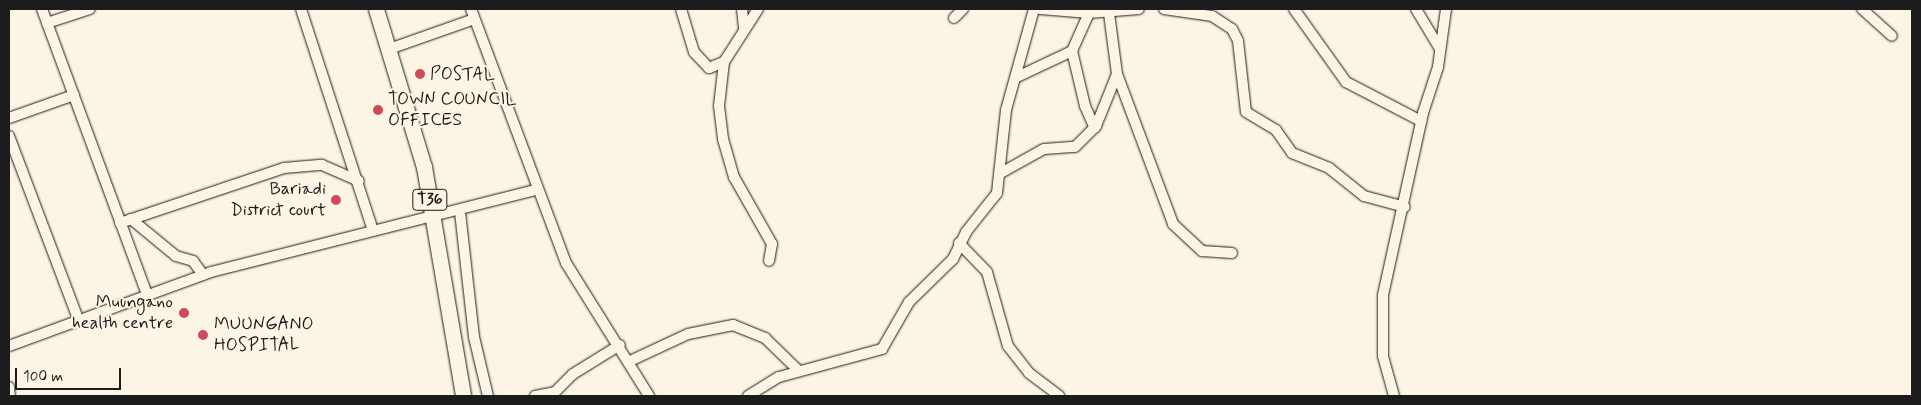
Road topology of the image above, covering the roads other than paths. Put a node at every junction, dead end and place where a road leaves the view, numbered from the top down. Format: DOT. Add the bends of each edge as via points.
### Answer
graph roads {
  1 [pos="42,9"];
  2 [pos="90,9"];
  3 [pos="301,9"];
  4 [pos="376,9"];
  5 [pos="471,9"];
  6 [pos="681,9"];
  7 [pos="742,9"];
  8 [pos="758,9"];
  9 [pos="963,9"];
  10 [pos="1034,9"];
  11 [pos="1040,9"];
  12 [pos="1139,9"];
  13 [pos="1164,9"];
  14 [pos="1294,9"];
  15 [pos="1416,9"];
  16 [pos="1446,9"];
  17 [pos="1862,9"];
  18 [pos="1110,11"];
  19 [pos="1089,13"];
  20 [pos="954,18"];
  21 [pos="474,19"];
  22 [pos="47,23"];
  23 [pos="744,27"];
  24 [pos="1892,36"];
  25 [pos="389,49"];
  26 [pos="1440,49"];
  27 [pos="1072,51"];
  28 [pos="724,62"];
  29 [pos="1117,74"];
  30 [pos="1017,77"];
  31 [pos="74,95"];
  32 [pos="9,118"];
  33 [pos="1421,121"];
  34 [pos="1095,128"];
  35 [pos="9,136"];
  36 [pos="999,174"];
  37 [pos="359,181"];
  38 [pos="536,190"];
  39 [pos="1405,206"];
  40 [pos="460,212"];
  41 [pos="433,218"];
  42 [pos="131,219"];
  43 [pos="120,223"];
  44 [pos="373,230"];
  45 [pos="960,243"];
  46 [pos="1232,253"];
  47 [pos="769,261"];
  48 [pos="203,275"];
  49 [pos="147,295"];
  50 [pos="79,321"];
  51 [pos="620,345"];
  52 [pos="9,346"];
  53 [pos="630,361"];
  54 [pos="798,370"];
  55 [pos="9,387"];
  56 [pos="559,393"];
  57 [pos="10,396"];
  58 [pos="463,396"];
  59 [pos="488,396"];
  60 [pos="535,396"];
  61 [pos="649,396"];
  62 [pos="748,396"];
  63 [pos="1059,396"];
  64 [pos="1394,396"];
  1 -- 22 [label="street"];
  2 -- 22 [label="street"];
  3 -- 37 [label="street"];
  4 -- 25 [label="highway, T36"];
  5 -- 21 [label="street"];
  6 -- 28 [label="street" via="701,64 709,68"];
  7 -- 23 [label="street"];
  8 -- 23 [label="street"];
  9 -- 20 [label="street"];
  10 -- 30 [label="street"];
  11 -- 19 [label="street"];
  12 -- 18 [label="street"];
  13 -- 39 [label="street" via="1212,16 1232,28 1238,41 1246,112 1276,130 1292,153 1329,168 1364,196"];
  14 -- 33 [label="street" via="1346,82"];
  15 -- 26 [label="street"];
  16 -- 26 [label="street"];
  17 -- 24 [label="street"];
  18 -- 19 [label="street"];
  18 -- 29 [label="street"];
  19 -- 27 [label="street"];
  21 -- 25 [label="street"];
  21 -- 38 [label="street"];
  22 -- 31 [label="street"];
  23 -- 28 [label="street"];
  25 -- 41 [label="highway, T36" via="410,114"];
  26 -- 33 [label="street"];
  27 -- 30 [label="street"];
  27 -- 34 [label="street" via="1085,106"];
  28 -- 47 [label="street" via="719,106 723,139 734,177 772,244"];
  29 -- 34 [label="street"];
  29 -- 46 [label="street" via="1173,224 1202,251"];
  30 -- 36 [label="street" via="1006,110"];
  31 -- 32 [label="street"];
  31 -- 43 [label="street"];
  33 -- 39 [label="street"];
  34 -- 36 [label="street" via="1075,147 1049,147"];
  35 -- 50 [label="street"];
  36 -- 45 [label="street" via="991,203"];
  37 -- 42 [label="street" via="322,165 284,168"];
  37 -- 44 [label="street"];
  38 -- 40 [label="street"];
  38 -- 51 [label="street" via="572,275"];
  39 -- 64 [label="street" via="1381,321"];
  40 -- 41 [label="street"];
  40 -- 59 [label="street" via="474,336"];
  41 -- 44 [label="street"];
  41 -- 58 [label="highway, T36"];
  42 -- 43 [label="street"];
  42 -- 48 [label="street" via="176,256 193,261"];
  43 -- 49 [label="street"];
  44 -- 48 [label="street"];
  45 -- 54 [label="street" via="953,259 909,302 882,349"];
  45 -- 63 [label="street" via="987,272 1008,346 1029,374"];
  48 -- 49 [label="street"];
  49 -- 50 [label="street"];
  50 -- 52 [label="street"];
  51 -- 53 [label="street"];
  51 -- 56 [label="street" via="573,374"];
  53 -- 54 [label="street" via="688,334 733,325 766,338"];
  53 -- 61 [label="street"];
  54 -- 62 [label="street" via="762,383"];
  55 -- 57 [label="street"];
  56 -- 60 [label="street"];
}
